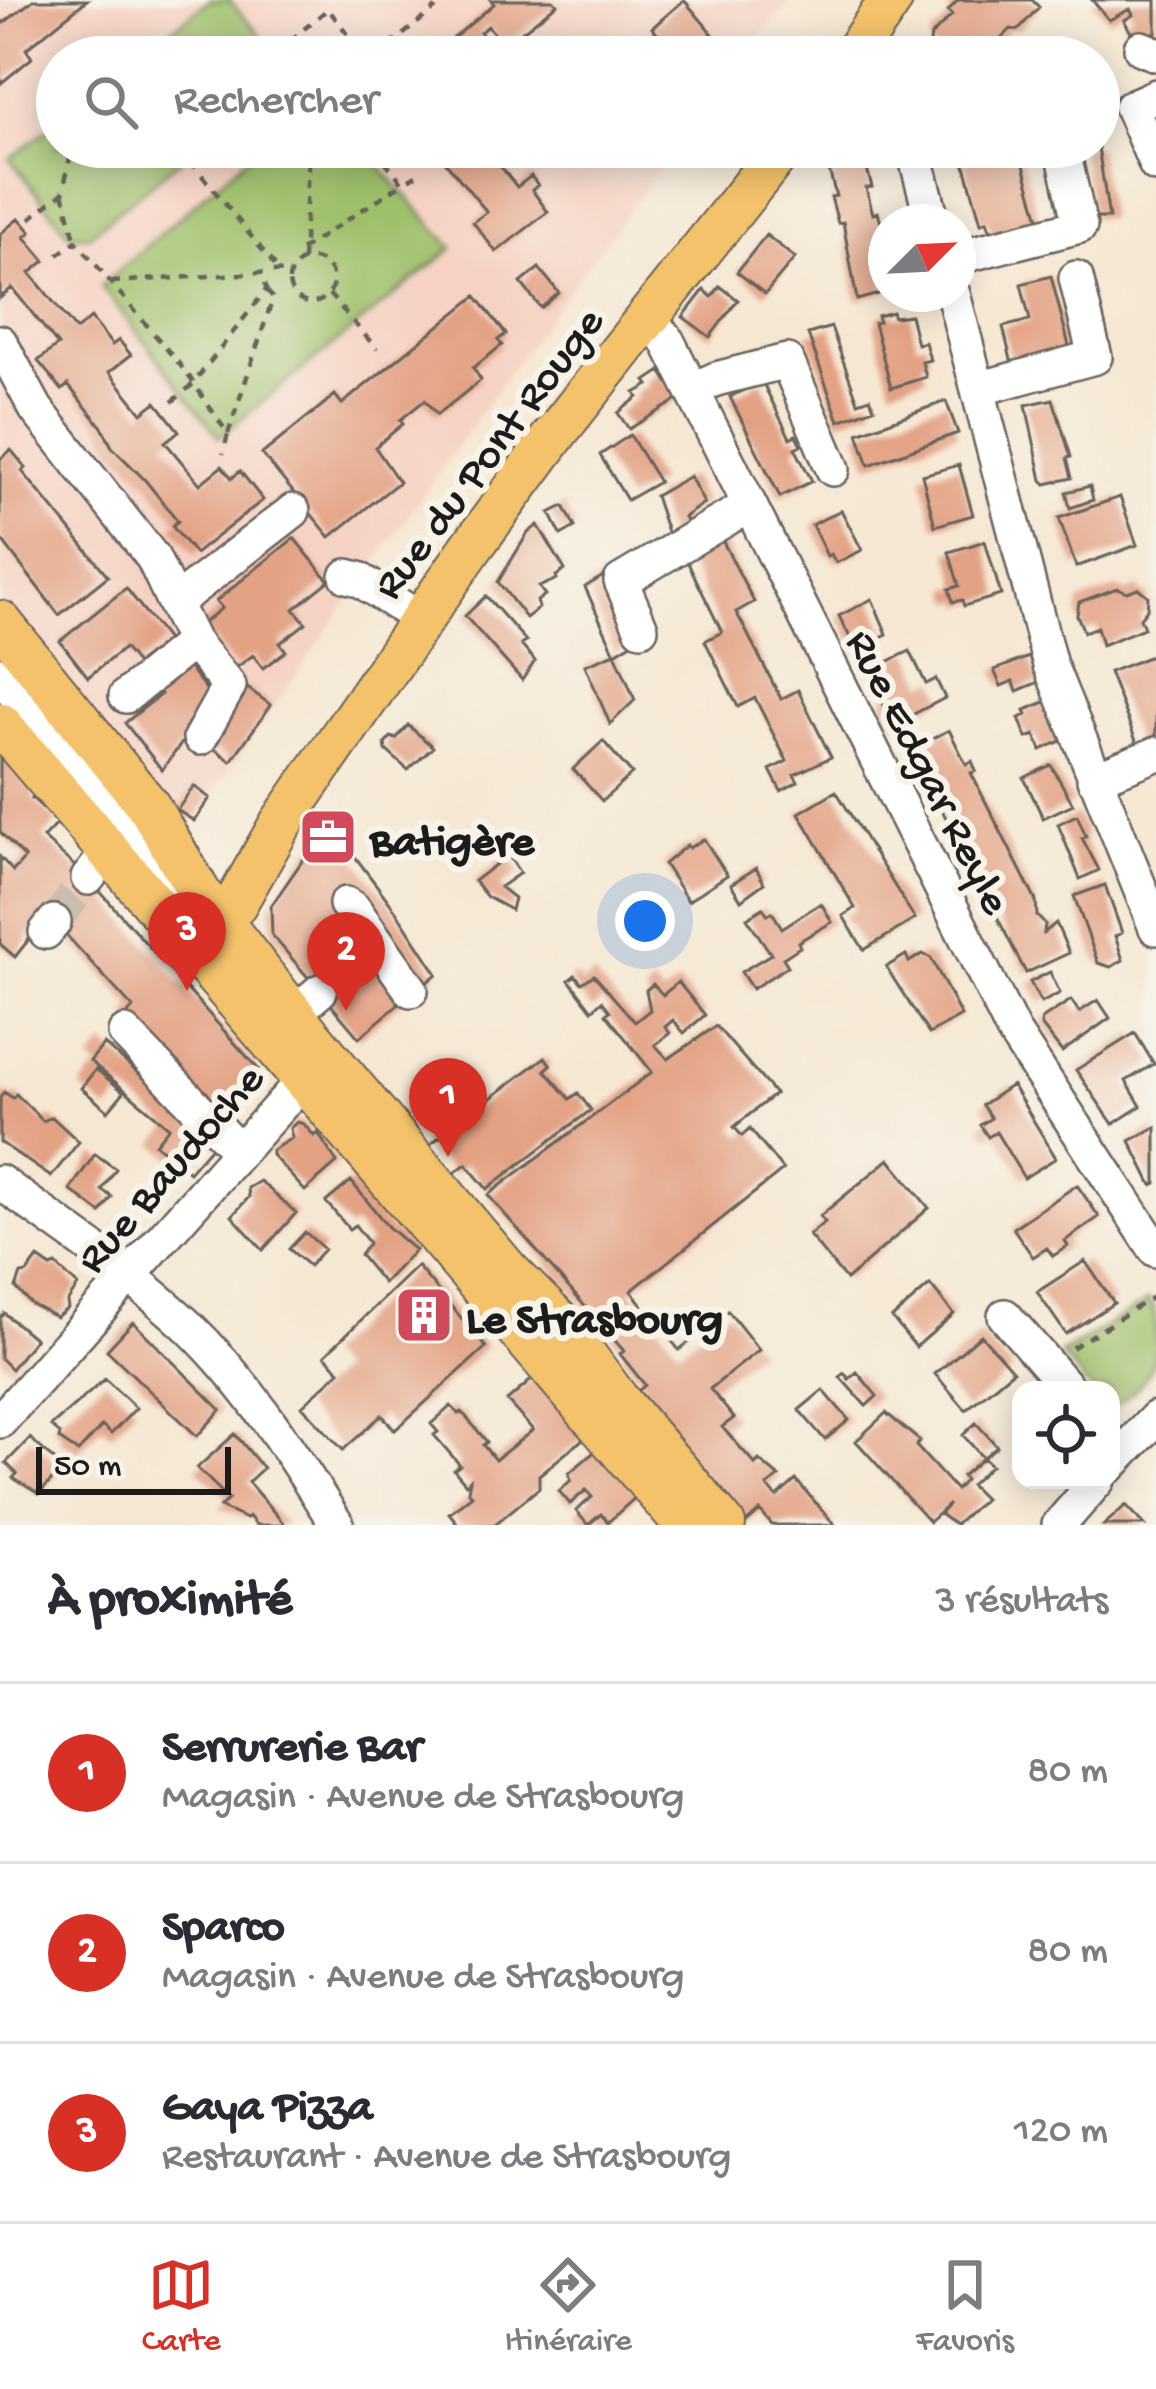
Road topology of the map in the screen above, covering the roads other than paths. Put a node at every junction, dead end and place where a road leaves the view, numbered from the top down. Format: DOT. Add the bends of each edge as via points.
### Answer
graph roads {
  1 [pos="1156,97"];
  2 [pos="1156,165"];
  3 [pos="766,168"];
  4 [pos="919,168"];
  5 [pos="1067,168"];
  6 [pos="928,204"];
  7 [pos="976,252"];
  8 [pos="1076,278"];
  9 [pos="958,312"];
  10 [pos="647,320"];
  11 [pos="1,344"];
  12 [pos="978,389"];
  13 [pos="692,390"];
  14 [pos="833,469"];
  15 [pos="748,506"];
  16 [pos="293,511"];
  17 [pos="347,576"];
  18 [pos="174,603"];
  19 [pos="422,620"];
  20 [pos="0,622"];
  21 [pos="641,628"];
  22 [pos="193,642"];
  23 [pos="0,674"];
  24 [pos="126,697"];
  25 [pos="0,724"];
  26 [pos="200,738"];
  27 [pos="1156,754"];
  28 [pos="1094,779"];
  29 [pos="280,825"];
  30 [pos="180,855"];
  31 [pos="346,904"];
  32 [pos="1156,928"];
  33 [pos="205,936"];
  34 [pos="411,990"];
  35 [pos="125,1033"];
  36 [pos="304,1078"];
  37 [pos="239,1151"];
  38 [pos="0,1183"];
  39 [pos="1156,1250"];
  40 [pos="128,1275"];
  41 [pos="1005,1316"];
  42 [pos="1059,1378"];
  43 [pos="0,1421"];
  44 [pos="1090,1489"];
  45 [pos="337,1525"];
  46 [pos="685,1525"];
  47 [pos="706,1525"];
  48 [pos="724,1525"];
  49 [pos="1059,1525"];
  1 -- 2 [label="street" via="1131,107"];
  3 -- 10 [label="main road, Rue du Pont Rouge"];
  4 -- 6 [label="street"];
  5 -- 7 [label="street" via="1080,226"];
  8 -- 12 [label="street" via="1095,357"];
  9 -- 12 [label="street"];
  10 -- 13 [label="street, Rue Edgar Reyle" via="666,338"];
  10 -- 19 [label="main road, Rue du Pont Rouge"];
  11 -- 18 [label="street" via="36,410 153,558"];
  12 -- 28 [label="street" via="1050,665"];
  13 -- 14 [label="street" via="787,361"];
  13 -- 15 [label="street, Rue Edgar Reyle"];
  15 -- 21 [label="street" via="621,581"];
  15 -- 39 [label="street, Rue Edgar Reyle" via="1013,1031"];
  16 -- 18 [label="street"];
  17 -- 19 [label="street"];
  18 -- 22 [label="street"];
  19 -- 29 [label="main road, Rue du Pont Rouge"];
  20 -- 30 [label="main road"];
  22 -- 24 [label="street"];
  22 -- 26 [label="street" via="230,686"];
  23 -- 33 [label="street"];
  25 -- 33 [label="main road" via="98,866"];
  27 -- 28 [label="street"];
  28 -- 32 [label="street"];
  29 -- 30 [label="main road, Rue du Pont Rouge" via="223,862"];
  29 -- 33 [label="main road, Rue du Pont Rouge" via="236,903"];
  30 -- 33 [label="main road"];
  31 -- 34 [label="street" via="364,954"];
  33 -- 36 [label="main road" via="230,993"];
  33 -- 47 [label="street"];
  33 -- 48 [label="main road" via="306,1003 493,1254 574,1339"];
  35 -- 37 [label="street"];
  36 -- 37 [label="street, Rue Baudoche"];
  36 -- 46 [label="main road"];
  37 -- 40 [label="street, Rue Baudoche"];
  38 -- 40 [label="street"];
  40 -- 43 [label="street, Rue Baudoche"];
  40 -- 45 [label="street" via="224,1364"];
  41 -- 42 [label="street"];
  44 -- 49 [label="street"];
}
